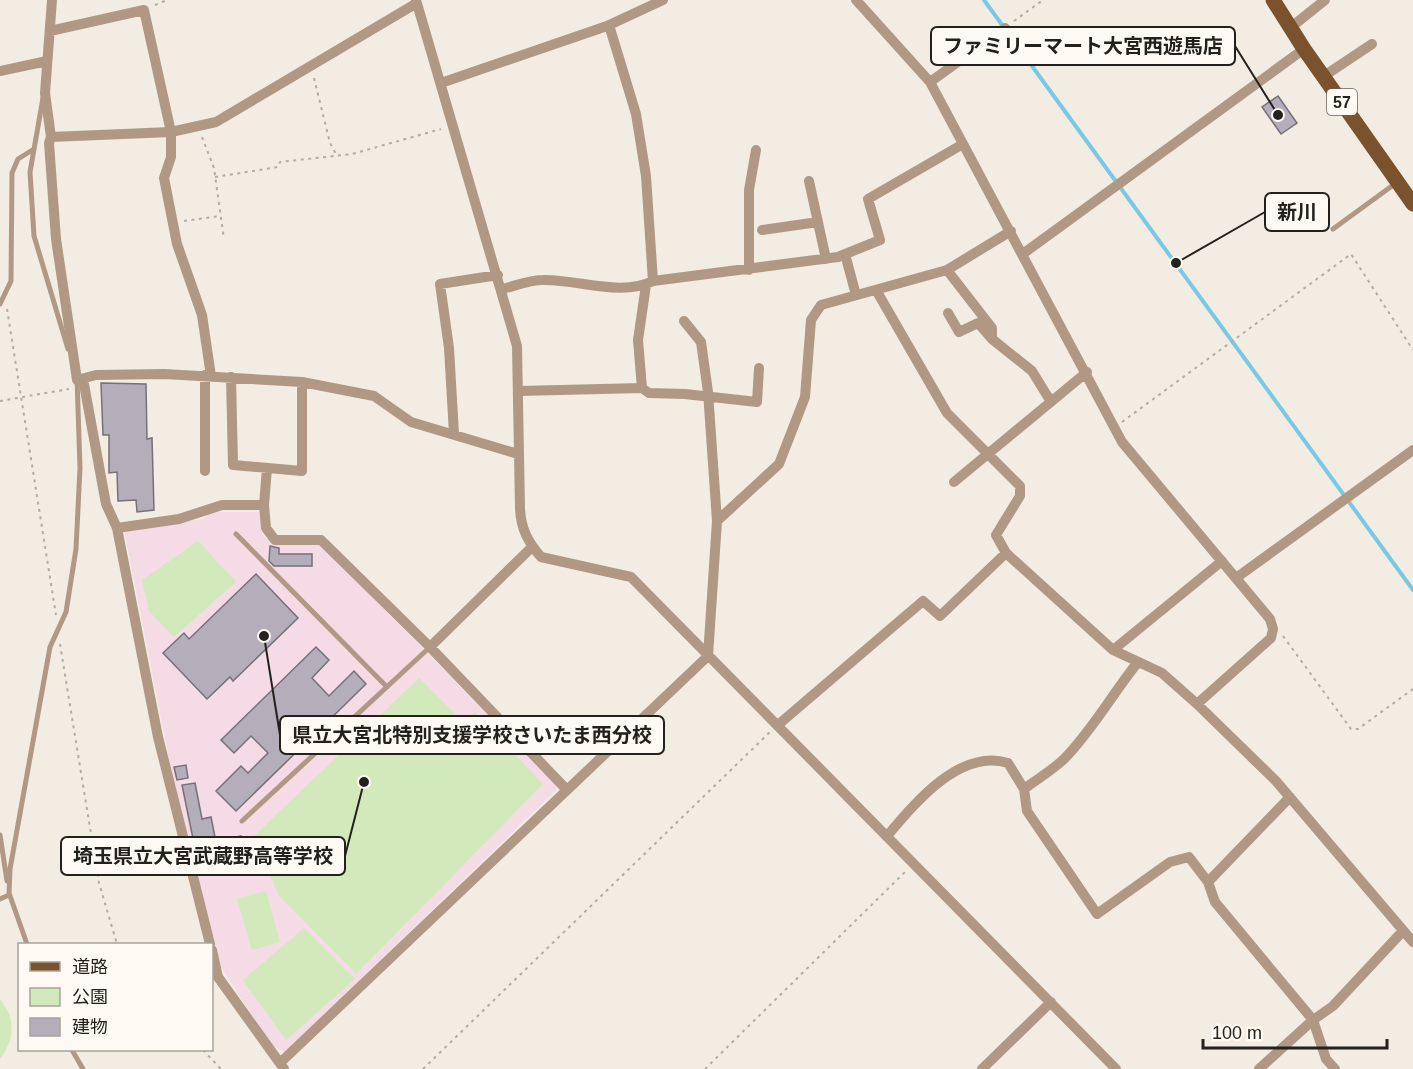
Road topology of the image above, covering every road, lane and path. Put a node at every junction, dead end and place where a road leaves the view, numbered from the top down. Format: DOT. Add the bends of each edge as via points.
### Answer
graph roads {
  1 [pos="52,0"];
  2 [pos="167,0"];
  3 [pos="663,0"];
  4 [pos="856,0"];
  5 [pos="1043,0"];
  6 [pos="1273,0"];
  7 [pos="1325,0"];
  8 [pos="417,1"];
  9 [pos="149,8"];
  10 [pos="609,25"];
  11 [pos="1005,28"];
  12 [pos="1290,28"];
  13 [pos="50,31"];
  14 [pos="1372,44"];
  15 [pos="1304,49"];
  16 [pos="47,61"];
  17 [pos="311,66"];
  18 [pos="0,71"];
  19 [pos="1324,76"];
  20 [pos="930,82"];
  21 [pos="441,83"];
  22 [pos="45,93"];
  23 [pos="455,125"];
  24 [pos="198,126"];
  25 [pos="174,131"];
  26 [pos="51,137"];
  27 [pos="963,144"];
  28 [pos="34,149"];
  29 [pos="756,150"];
  30 [pos="337,156"];
  31 [pos="215,177"];
  32 [pos="809,181"];
  33 [pos="1398,182"];
  34 [pos="1413,204"];
  35 [pos="220,216"];
  36 [pos="818,222"];
  37 [pos="173,224"];
  38 [pos="762,230"];
  39 [pos="1333,230"];
  40 [pos="1011,231"];
  41 [pos="224,239"];
  42 [pos="1023,253"];
  43 [pos="845,254"];
  44 [pos="826,259"];
  45 [pos="749,270"];
  46 [pos="947,270"];
  47 [pos="498,275"];
  48 [pos="650,283"];
  49 [pos="502,289"];
  50 [pos="876,290"];
  51 [pos="855,295"];
  52 [pos="0,304"];
  53 [pos="948,313"];
  54 [pos="684,321"];
  55 [pos="992,339"];
  56 [pos="1413,350"];
  57 [pos="759,369"];
  58 [pos="1087,372"];
  59 [pos="208,376"];
  60 [pos="231,377"];
  61 [pos="79,382"];
  62 [pos="302,382"];
  63 [pos="642,388"];
  64 [pos="519,391"];
  65 [pos="708,398"];
  66 [pos="0,401"];
  67 [pos="1051,402"];
  68 [pos="1115,427"];
  69 [pos="454,434"];
  70 [pos="1413,450"];
  71 [pos="518,454"];
  72 [pos="988,454"];
  73 [pos="267,468"];
  74 [pos="205,471"];
  75 [pos="954,482"];
  76 [pos="264,506"];
  77 [pos="717,521"];
  78 [pos="117,528"];
  79 [pos="236,534"];
  80 [pos="532,547"];
  81 [pos="1006,553"];
  82 [pos="1222,561"];
  83 [pos="1236,578"];
  84 [pos="1270,619"];
  85 [pos="430,648"];
  86 [pos="1113,650"];
  87 [pos="708,656"];
  88 [pos="1138,662"];
  89 [pos="387,687"];
  90 [pos="1413,689"];
  91 [pos="1197,704"];
  92 [pos="779,724"];
  93 [pos="1024,789"];
  94 [pos="567,790"];
  95 [pos="1290,797"];
  96 [pos="242,821"];
  97 [pos="0,835"];
  98 [pos="886,836"];
  99 [pos="914,864"];
  100 [pos="1208,882"];
  101 [pos="9,895"];
  102 [pos="0,899"];
  103 [pos="1402,932"];
  104 [pos="1413,942"];
  105 [pos="26,943"];
  106 [pos="210,943"];
  107 [pos="213,954"];
  108 [pos="1051,1002"];
  109 [pos="1313,1020"];
  110 [pos="73,1051"];
  111 [pos="204,1051"];
  112 [pos="282,1066"];
  113 [pos="83,1069"];
  114 [pos="220,1069"];
  115 [pos="423,1069"];
  116 [pos="705,1069"];
  117 [pos="982,1069"];
  118 [pos="1116,1069"];
  119 [pos="1259,1069"];
  120 [pos="1335,1069"];
  1 -- 13 [label="street"];
  2 -- 9 [label="path"];
  3 -- 10 [label="street"];
  4 -- 20 [label="street"];
  5 -- 11 [label="path"];
  6 -- 12 [label="main road, 57"];
  7 -- 12 [label="street"];
  8 -- 17 [label="street"];
  8 -- 21 [label="street"];
  9 -- 25 [label="street"];
  10 -- 21 [label="street"];
  10 -- 48 [label="street" via="636,114 646,176"];
  11 -- 20 [label="street"];
  12 -- 15 [label="main road, 57"];
  13 -- 16 [label="street"];
  13 -- 25 [label="street" via="144,10"];
  14 -- 19 [label="street"];
  15 -- 19 [label="main road, 57"];
  15 -- 42 [label="street"];
  16 -- 18 [label="street"];
  16 -- 22 [label="street"];
  17 -- 24 [label="street" via="216,122"];
  17 -- 30 [label="path" via="330,143"];
  19 -- 33 [label="main road, 57"];
  20 -- 27 [label="street"];
  21 -- 23 [label="street"];
  22 -- 26 [label="street"];
  22 -- 28 [label="lane"];
  23 -- 30 [label="path"];
  23 -- 47 [label="street"];
  24 -- 25 [label="street"];
  24 -- 31 [label="path"];
  25 -- 26 [label="street"];
  25 -- 37 [label="street" via="164,178"];
  26 -- 61 [label="street" via="56,239"];
  27 -- 40 [label="street"];
  27 -- 43 [label="street" via="868,199 880,240"];
  28 -- 52 [label="lane" via="18,159 12,173 11,281"];
  28 -- 61 [label="lane" via="30,172 34,236"];
  29 -- 45 [label="street" via="748,190"];
  30 -- 31 [label="path" via="280,162 278,167"];
  31 -- 35 [label="path"];
  32 -- 36 [label="street"];
  33 -- 34 [label="main road, 57"];
  33 -- 39 [label="lane"];
  35 -- 37 [label="path"];
  35 -- 41 [label="path"];
  36 -- 38 [label="street"];
  36 -- 44 [label="street"];
  37 -- 59 [label="street" via="202,315"];
  40 -- 42 [label="street"];
  40 -- 46 [label="street"];
  42 -- 58 [label="street"];
  43 -- 44 [label="street"];
  43 -- 51 [label="street"];
  44 -- 45 [label="street"];
  45 -- 48 [label="street"];
  46 -- 50 [label="street"];
  46 -- 55 [label="street" via="992,328"];
  47 -- 49 [label="street"];
  47 -- 69 [label="street" via="440,284"];
  48 -- 49 [label="street" via="622,286 542,280"];
  48 -- 63 [label="street" via="638,340"];
  49 -- 64 [label="street" via="517,346"];
  50 -- 51 [label="street"];
  50 -- 72 [label="street" via="947,413"];
  51 -- 77 [label="street" via="821,305 811,320 805,397 779,464"];
  53 -- 55 [label="street" via="959,332 978,323"];
  54 -- 65 [label="street" via="701,342"];
  55 -- 67 [label="street" via="1032,371"];
  56 -- 68 [label="path" via="1351,254"];
  57 -- 65 [label="street" via="757,402"];
  58 -- 67 [label="street"];
  58 -- 68 [label="street"];
  59 -- 60 [label="street"];
  59 -- 61 [label="street" via="96,375"];
  59 -- 74 [label="street"];
  60 -- 62 [label="street"];
  60 -- 73 [label="street" via="233,465"];
  61 -- 66 [label="path"];
  61 -- 78 [label="street" via="106,504"];
  61 -- 101 [label="lane" via="76,549 66,612 50,647 10,869"];
  62 -- 69 [label="street" via="374,396 411,422"];
  62 -- 73 [label="street" via="302,471"];
  63 -- 64 [label="street"];
  63 -- 65 [label="street" via="649,393"];
  64 -- 71 [label="street"];
  65 -- 77 [label="street"];
  67 -- 72 [label="street"];
  68 -- 82 [label="street" via="1122,442"];
  69 -- 71 [label="street"];
  70 -- 83 [label="street"];
  71 -- 80 [label="street" via="521,525"];
  72 -- 75 [label="street"];
  72 -- 81 [label="street" via="1020,486 1020,496 996,535"];
  73 -- 76 [label="street"];
  76 -- 78 [label="street" via="222,505 179,519"];
  76 -- 85 [label="street" via="266,528 275,540 321,540"];
  77 -- 87 [label="street"];
  78 -- 106 [label="street" via="158,737"];
  79 -- 89 [label="lane"];
  80 -- 85 [label="street"];
  80 -- 87 [label="street" via="541,557 632,578"];
  81 -- 86 [label="street"];
  81 -- 92 [label="street" via="940,616 923,601"];
  82 -- 83 [label="street"];
  82 -- 86 [label="street"];
  83 -- 84 [label="street"];
  84 -- 90 [label="path" via="1351,729 1358,729"];
  84 -- 91 [label="street" via="1271,638"];
  85 -- 89 [label="lane"];
  85 -- 94 [label="street"];
  86 -- 88 [label="street"];
  87 -- 92 [label="street"];
  87 -- 94 [label="street"];
  88 -- 91 [label="street" via="1168,677"];
  88 -- 93 [label="street" via="1089,731 1063,760"];
  89 -- 96 [label="lane"];
  91 -- 95 [label="street"];
  92 -- 98 [label="street"];
  92 -- 115 [label="path"];
  93 -- 98 [label="street" via="1008,763 996,759 975,762 923,794"];
  93 -- 100 [label="street" via="1027,811 1097,914 1170,862 1189,857"];
  94 -- 112 [label="street"];
  95 -- 100 [label="street"];
  95 -- 103 [label="street"];
  97 -- 101 [label="lane"];
  98 -- 99 [label="street"];
  99 -- 108 [label="street"];
  99 -- 116 [label="path"];
  100 -- 109 [label="street" via="1215,902"];
  101 -- 102 [label="lane"];
  101 -- 105 [label="lane"];
  103 -- 104 [label="street"];
  103 -- 109 [label="street" via="1333,1006"];
  107 -- 112 [label="street" via="218,977"];
  108 -- 117 [label="street"];
  108 -- 118 [label="street"];
  109 -- 119 [label="street"];
  109 -- 120 [label="street" via="1326,1059"];
  110 -- 113 [label="lane"];
  111 -- 114 [label="path"];
}
